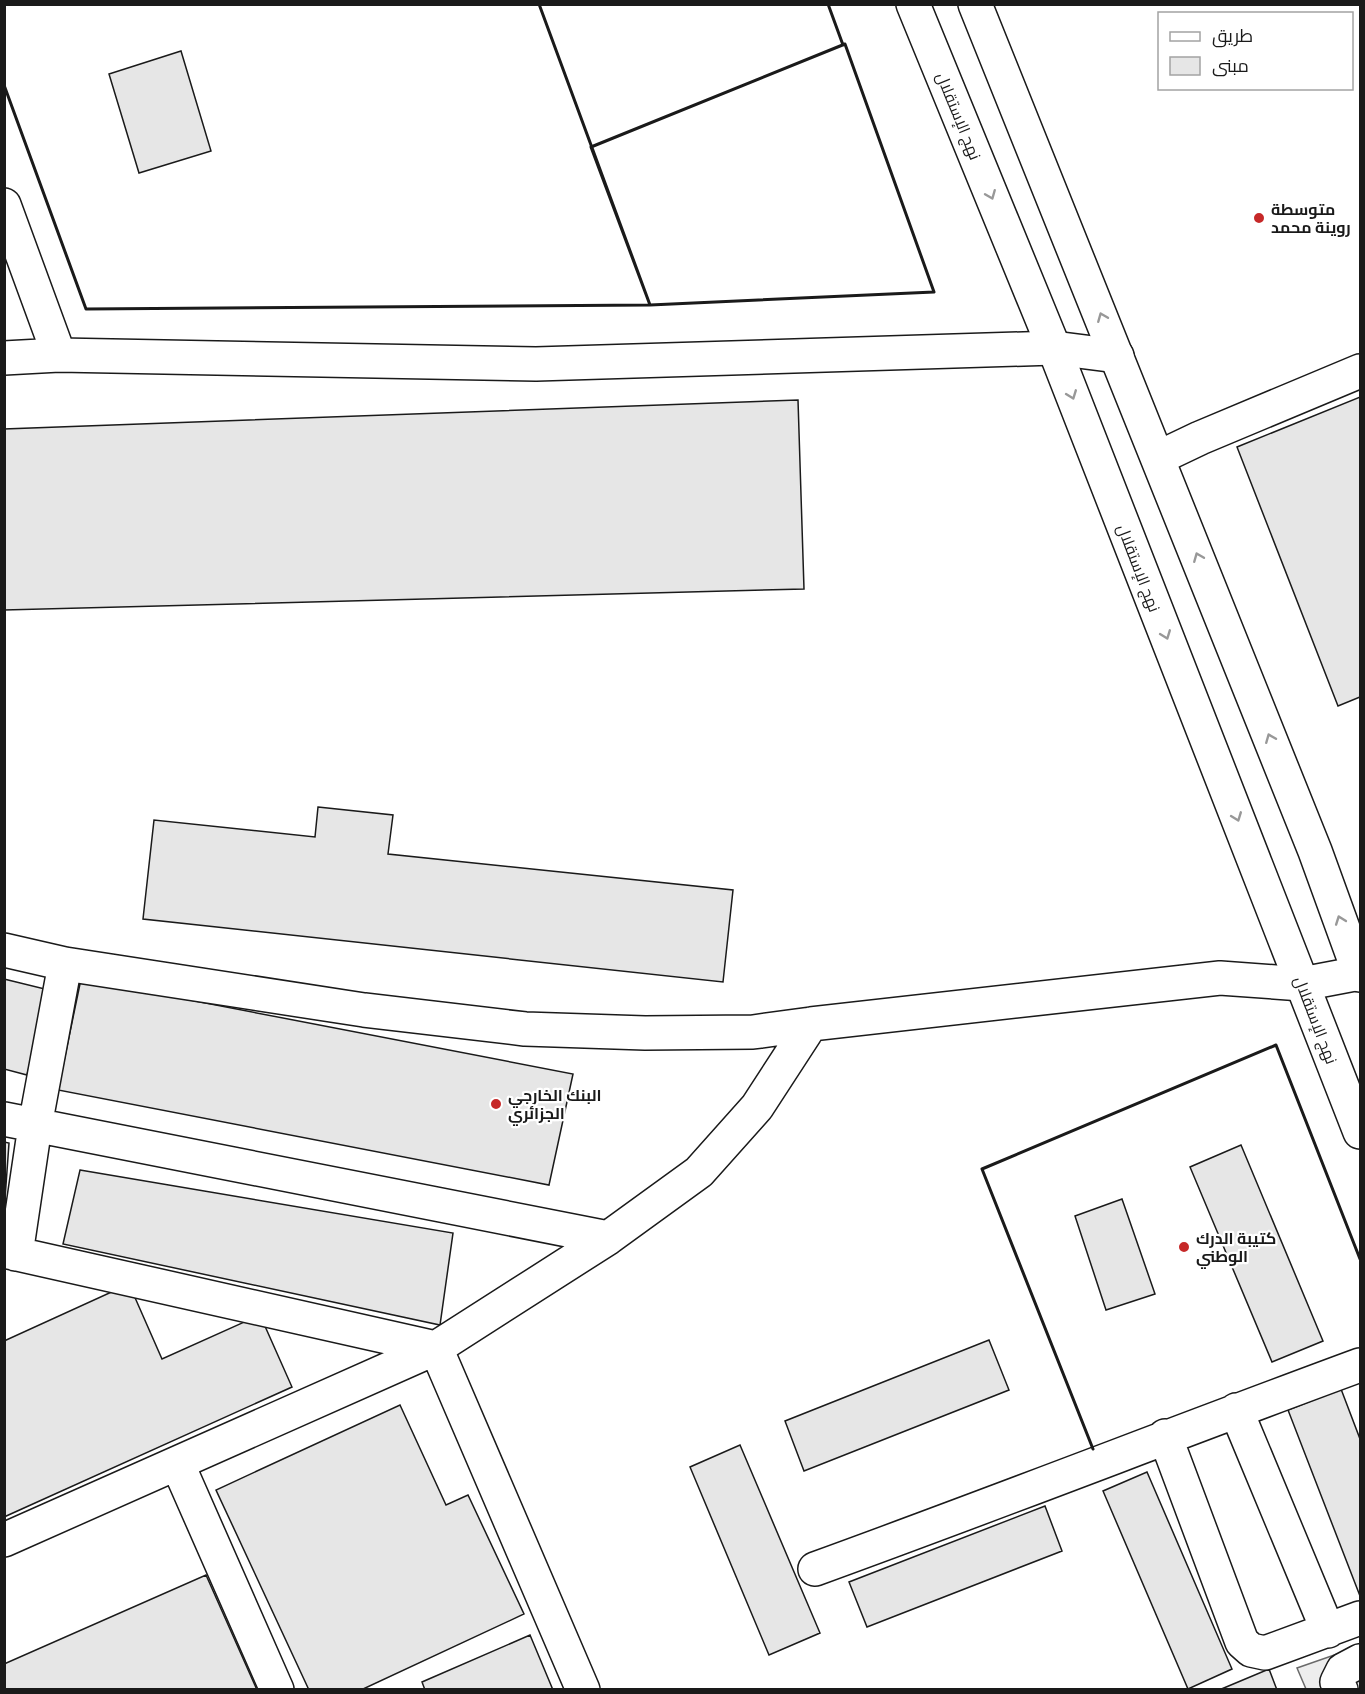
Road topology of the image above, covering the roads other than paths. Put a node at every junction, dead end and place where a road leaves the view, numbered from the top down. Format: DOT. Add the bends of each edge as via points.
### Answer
graph roads {
  1 [pos="913,4"];
  2 [pos="975,4"];
  3 [pos="4,205"];
  4 [pos="1054,348"];
  5 [pos="59,355"];
  6 [pos="1117,356"];
  7 [pos="4,358"];
  8 [pos="1360,371"];
  9 [pos="1158,458"];
  10 [pos="4,950"];
  11 [pos="65,964"];
  12 [pos="1360,973"];
  13 [pos="1302,984"];
  14 [pos="811,1024"];
  15 [pos="20,1123"];
  16 [pos="1360,1132"];
  17 [pos="608,1238"];
  18 [pos="10,1253"];
  19 [pos="436,1348"];
  20 [pos="1360,1365"];
  21 [pos="1236,1410"];
  22 [pos="1165,1436"];
  23 [pos="178,1465"];
  24 [pos="4,1540"];
  25 [pos="815,1569"];
  26 [pos="1360,1618"];
  27 [pos="1328,1630"];
  28 [pos="1360,1661"];
  29 [pos="278,1689"];
  30 [pos="583,1689"];
  31 [pos="1341,1689"];
  1 -- 4 [label="street, نهج الإستقلال, one-way"];
  6 -- 2 [label="street, one-way"];
  3 -- 5 [label="street"];
  4 -- 5 [label="street" via="536,364"];
  4 -- 6 [label="street"];
  4 -- 13 [label="street, نهج الإستقلال, one-way"];
  5 -- 7 [label="street"];
  6 -- 9 [label="street"];
  8 -- 9 [label="street"];
  12 -- 9 [label="street, one-way"];
  10 -- 11 [label="street"];
  11 -- 14 [label="street" via="364,1010 525,1029 753,1032"];
  11 -- 15 [label="street"];
  12 -- 13 [label="street"];
  13 -- 14 [label="street" via="1220,978"];
  13 -- 16 [label="street, نهج الإستقلال"];
  14 -- 17 [label="street" via="757,1107 699,1172"];
  15 -- 17 [label="street"];
  15 -- 18 [label="street"];
  17 -- 19 [label="street"];
  18 -- 19 [label="street"];
  19 -- 23 [label="street"];
  19 -- 30 [label="street"];
  20 -- 21 [label="street"];
  21 -- 22 [label="street"];
  21 -- 27 [label="street"];
  22 -- 25 [label="street"];
  22 -- 27 [label="street" via="1242,1642 1251,1650 1265,1653"];
  23 -- 24 [label="street"];
  23 -- 29 [label="street"];
  26 -- 27 [label="street"];
  28 -- 31 [label="street" via="1343,1670 1337,1682"];
}
